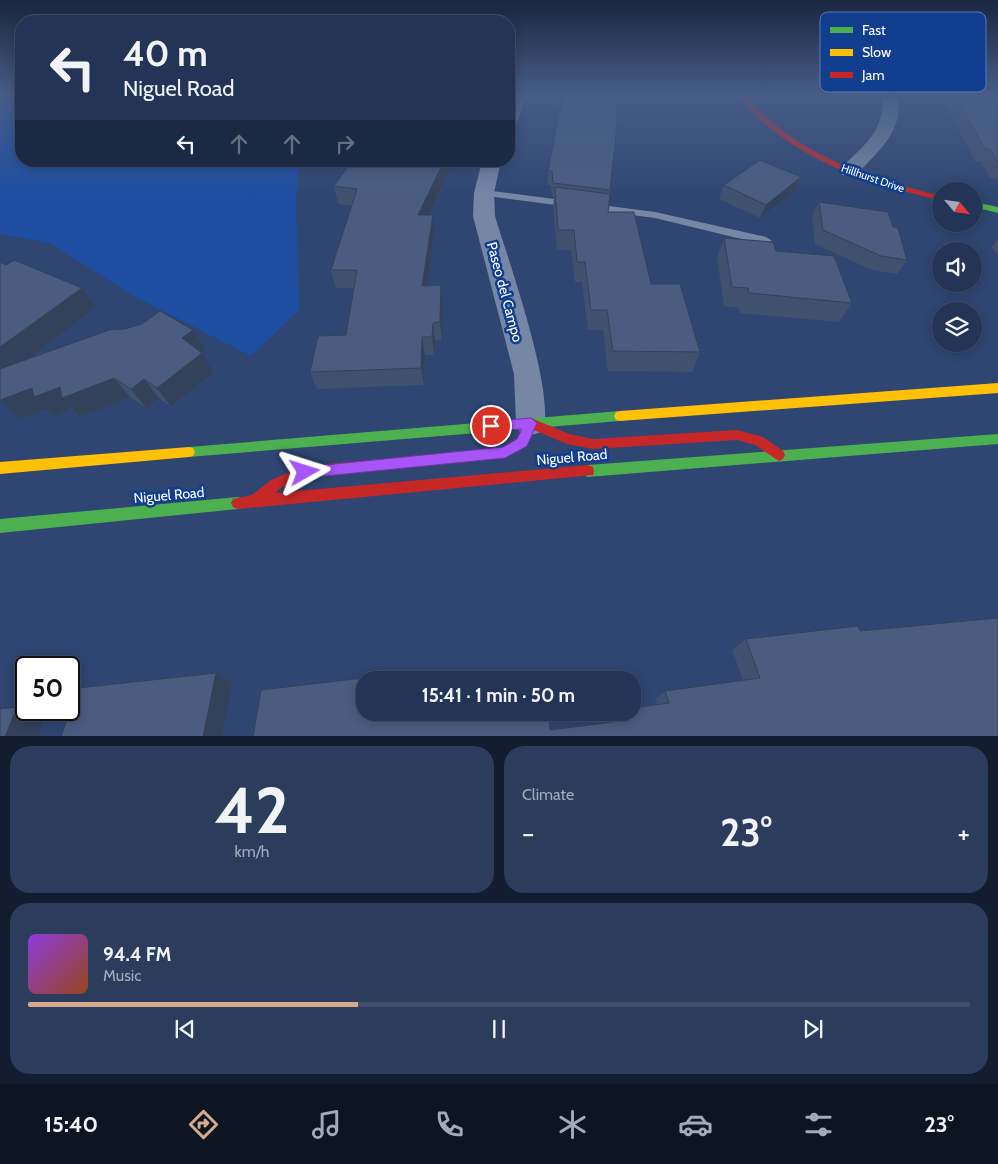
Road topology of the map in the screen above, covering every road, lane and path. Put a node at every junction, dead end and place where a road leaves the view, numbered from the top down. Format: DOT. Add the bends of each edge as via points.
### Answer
graph roads {
  1 [pos="774,128"];
  2 [pos="886,128"];
  3 [pos="490,167"];
  4 [pos="849,171"];
  5 [pos="484,193"];
  6 [pos="932,195"];
  7 [pos="982,207"];
  8 [pos="998,210"];
  9 [pos="766,241"];
  10 [pos="998,388"];
  11 [pos="531,423"];
  12 [pos="998,439"];
  13 [pos="779,455"];
  14 [pos="0,468"];
  15 [pos="253,502"];
  16 [pos="0,526"];
  1 -- 4 [label="main road, Hillhurst Drive" via="797,145"];
  2 -- 4 [label="street"];
  3 -- 5 [label="street, Paseo del Campo"];
  4 -- 6 [label="main road, Hillhurst Drive"];
  5 -- 9 [label="lane" via="655,215"];
  5 -- 11 [label="street, Paseo del Campo" via="484,216 528,374"];
  7 -- 8 [label="main road"];
  10 -- 11 [label="main road"];
  11 -- 13 [label="main road" via="567,440 593,444 737,435 759,441"];
  11 -- 14 [label="main road"];
  11 -- 15 [label="main road" via="522,442 505,453 305,472 276,484"];
  12 -- 13 [label="main road, Niguel Road"];
  13 -- 15 [label="main road, Niguel Road"];
  15 -- 16 [label="main road, Niguel Road"];
}
